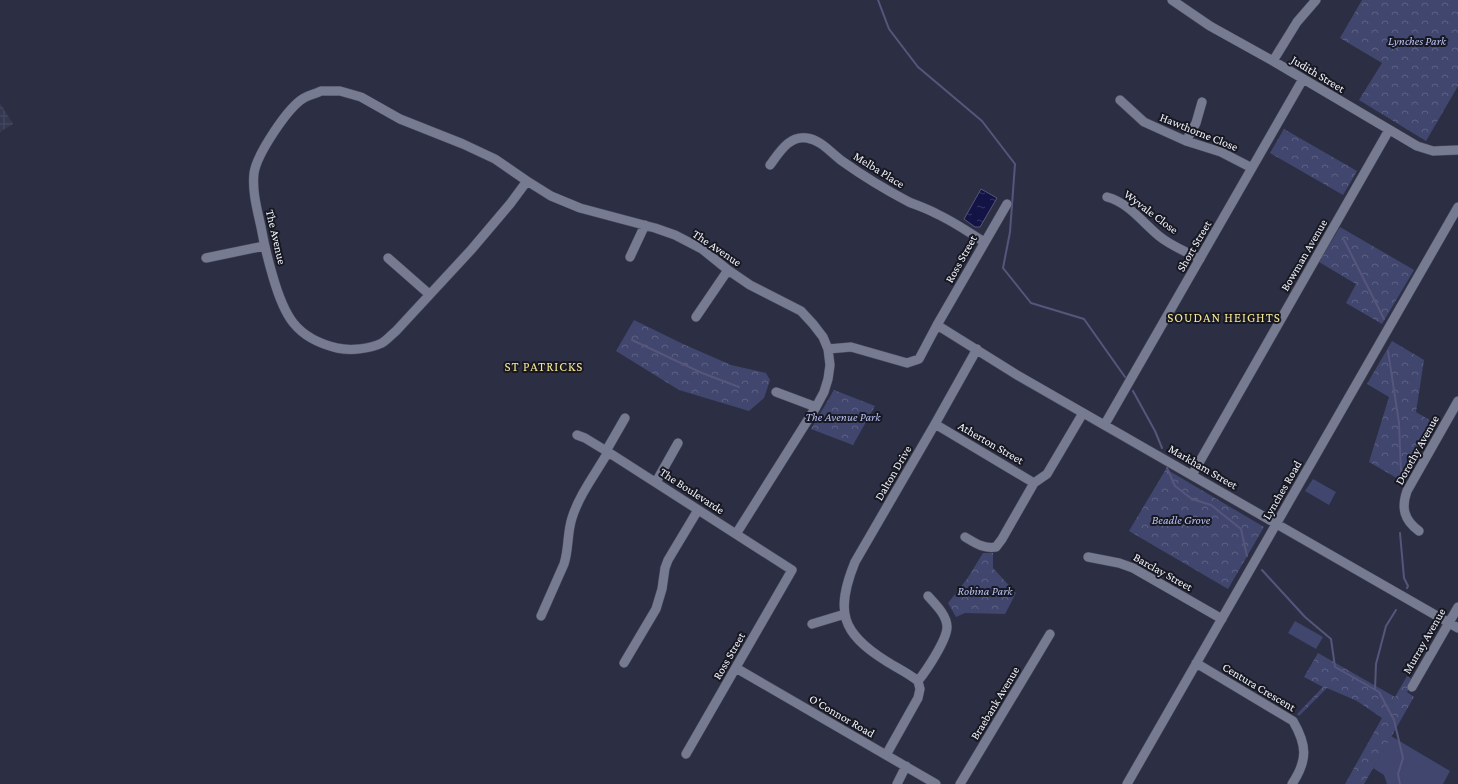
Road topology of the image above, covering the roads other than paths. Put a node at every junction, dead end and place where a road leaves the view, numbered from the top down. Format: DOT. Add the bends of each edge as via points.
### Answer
graph roads {
  1 [pos="1172,0"];
  2 [pos="1316,0"];
  3 [pos="1273,61"];
  4 [pos="1303,79"];
  5 [pos="1120,100"];
  6 [pos="1202,102"];
  7 [pos="1389,130"];
  8 [pos="1186,141"];
  9 [pos="1458,150"];
  10 [pos="770,165"];
  11 [pos="1252,168"];
  12 [pos="527,181"];
  13 [pos="1107,197"];
  14 [pos="1007,204"];
  15 [pos="1458,207"];
  16 [pos="645,225"];
  17 [pos="984,242"];
  18 [pos="264,246"];
  19 [pos="630,257"];
  20 [pos="206,258"];
  21 [pos="388,258"];
  22 [pos="1200,259"];
  23 [pos="728,270"];
  24 [pos="429,294"];
  25 [pos="696,317"];
  26 [pos="937,325"];
  27 [pos="828,349"];
  28 [pos="978,349"];
  29 [pos="776,392"];
  30 [pos="1458,401"];
  31 [pos="816,407"];
  32 [pos="1083,412"];
  33 [pos="625,418"];
  34 [pos="935,424"];
  35 [pos="1105,424"];
  36 [pos="577,435"];
  37 [pos="678,443"];
  38 [pos="607,451"];
  39 [pos="1192,474"];
  40 [pos="656,482"];
  41 [pos="1034,483"];
  42 [pos="698,510"];
  43 [pos="1277,524"];
  44 [pos="1419,531"];
  45 [pos="736,534"];
  46 [pos="965,537"];
  47 [pos="1088,557"];
  48 [pos="792,570"];
  49 [pos="928,596"];
  50 [pos="1458,607"];
  51 [pos="845,614"];
  52 [pos="541,616"];
  53 [pos="1222,619"];
  54 [pos="1448,623"];
  55 [pos="812,624"];
  56 [pos="1458,628"];
  57 [pos="1050,634"];
  58 [pos="624,663"];
  59 [pos="1196,663"];
  60 [pos="736,668"];
  61 [pos="918,681"];
  62 [pos="1412,687"];
  63 [pos="686,754"];
  64 [pos="886,755"];
  65 [pos="906,766"];
  66 [pos="897,784"];
  67 [pos="936,784"];
  68 [pos="960,784"];
  69 [pos="1127,784"];
  70 [pos="1292,784"];
  1 -- 3 [label="street, Judith Street" via="1210,26"];
  2 -- 3 [label="street" via="1294,26"];
  3 -- 4 [label="street, Judith Street"];
  4 -- 7 [label="street, Judith Street"];
  4 -- 11 [label="street, Short Street"];
  5 -- 8 [label="street, Hawthorne Close" via="1144,122"];
  6 -- 8 [label="street" via="1196,123"];
  7 -- 9 [label="street, Judith Street" via="1425,149"];
  7 -- 39 [label="street, Bowman Avenue"];
  8 -- 11 [label="street, Hawthorne Close" via="1221,152"];
  10 -- 17 [label="street, Melba Place" via="791,142 801,138 814,140 884,189 937,213"];
  11 -- 22 [label="street, Short Street"];
  12 -- 16 [label="street, The Avenue" via="551,196 580,208"];
  12 -- 18 [label="street, The Avenue" via="495,159 400,119 361,97 340,91 321,91 303,98 286,116 254,172 254,190"];
  12 -- 24 [label="street, The Avenue" via="471,250"];
  13 -- 22 [label="street, Wyvale Close" via="1117,200 1137,215 1160,237"];
  14 -- 17 [label="street, Ross Street"];
  15 -- 43 [label="street, Lynches Road"];
  16 -- 19 [label="street"];
  16 -- 23 [label="street, The Avenue" via="702,249"];
  17 -- 26 [label="street, Ross Street"];
  18 -- 20 [label="street"];
  18 -- 24 [label="street, The Avenue" via="280,301 288,317 298,329 327,345 344,349 382,343"];
  21 -- 24 [label="street"];
  22 -- 35 [label="street, Short Street"];
  23 -- 25 [label="street"];
  23 -- 27 [label="street, The Avenue" via="750,285 801,311 823,338"];
  26 -- 27 [label="street, Ross Street" via="919,359 912,362 903,362 851,347"];
  26 -- 28 [label="street, Markham Street"];
  27 -- 31 [label="street, The Avenue" via="828,379"];
  28 -- 32 [label="street, Markham Street"];
  28 -- 34 [label="street, Dalton Drive"];
  29 -- 31 [label="street"];
  30 -- 44 [label="street, Dorothy Avenue" via="1403,502 1409,524"];
  31 -- 45 [label="street, The Avenue"];
  32 -- 35 [label="street, Markham Street"];
  32 -- 41 [label="street" via="1047,474"];
  33 -- 38 [label="street"];
  34 -- 41 [label="street, Atherton Street"];
  34 -- 51 [label="street, Dalton Drive" via="855,562 847,581"];
  35 -- 39 [label="street, Markham Street"];
  36 -- 38 [label="street, The Boulevarde"];
  37 -- 40 [label="street"];
  38 -- 40 [label="street, The Boulevarde"];
  38 -- 52 [label="street" via="577,505 570,525 567,555"];
  39 -- 43 [label="street, Markham Street"];
  40 -- 42 [label="street, The Boulevarde"];
  41 -- 46 [label="street" via="996,547 980,547"];
  42 -- 45 [label="street, The Boulevarde"];
  42 -- 58 [label="street" via="668,560 660,599"];
  43 -- 53 [label="street, Lynches Road"];
  43 -- 54 [label="street, Markham Street"];
  45 -- 48 [label="street, The Boulevarde"];
  47 -- 53 [label="street, Barclay Street" via="1118,562 1133,568"];
  48 -- 60 [label="street, Ross Street"];
  49 -- 61 [label="street" via="944,617 946,637"];
  50 -- 54 [label="street, Murray Avenue"];
  51 -- 55 [label="street"];
  51 -- 61 [label="street, Dalton Drive" via="852,633 865,647"];
  53 -- 59 [label="street, Lynches Road"];
  54 -- 56 [label="street, Markham Street"];
  54 -- 62 [label="street, Murray Avenue"];
  57 -- 68 [label="street, Braebank Avenue"];
  59 -- 69 [label="street, Lynches Road"];
  59 -- 70 [label="street, Centura Crescent" via="1293,721 1301,735 1304,761"];
  60 -- 63 [label="street, Ross Street"];
  60 -- 64 [label="street, O'Connor Road"];
  61 -- 64 [label="street" via="918,698"];
  64 -- 65 [label="street, O'Connor Road"];
  65 -- 66 [label="street"];
  65 -- 67 [label="street, O'Connor Road"];
}
